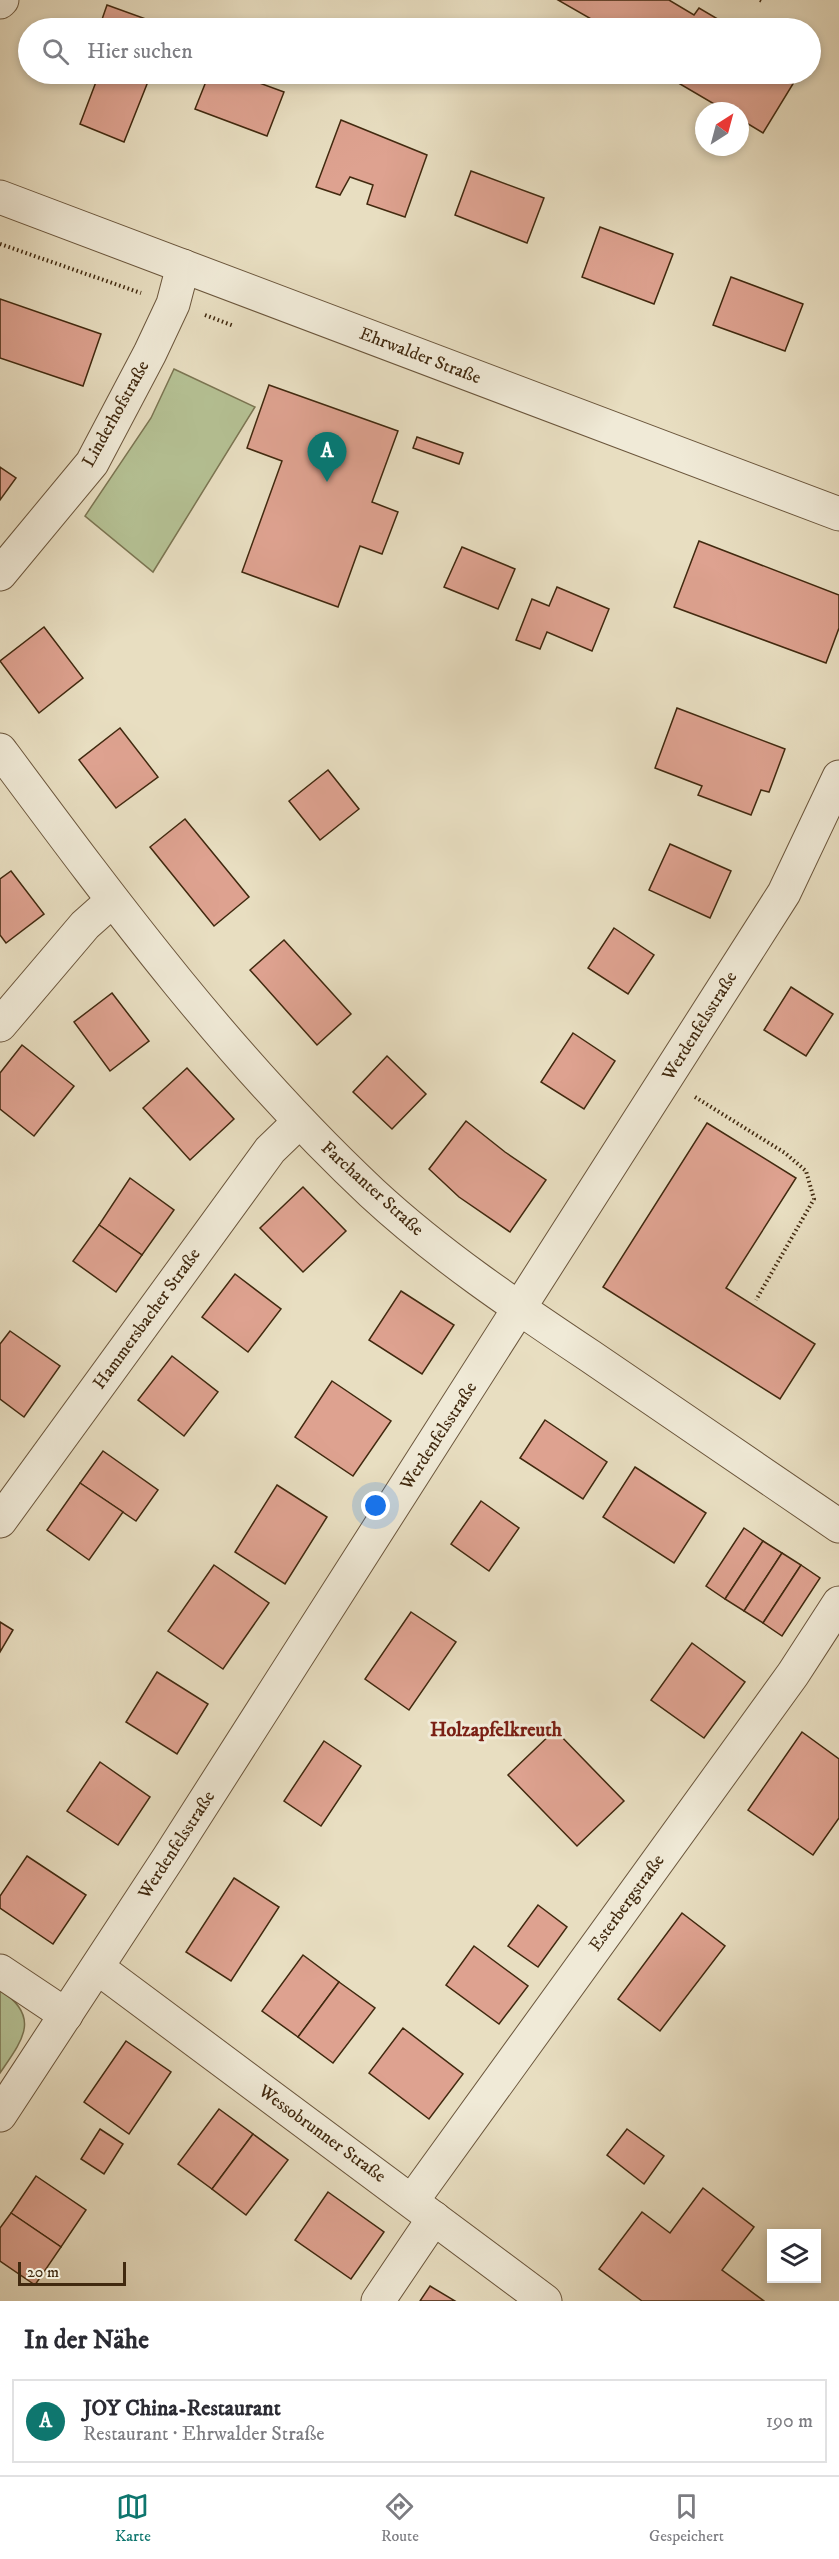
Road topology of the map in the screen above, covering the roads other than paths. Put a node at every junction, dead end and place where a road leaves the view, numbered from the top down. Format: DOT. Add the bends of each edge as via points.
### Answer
graph roads {
  1 [pos="0,197"];
  2 [pos="183,266"];
  3 [pos="839,514"];
  4 [pos="0,574"];
  5 [pos="0,750"];
  6 [pos="839,777"];
  7 [pos="112,901"];
  8 [pos="0,1025"];
  9 [pos="299,1122"];
  10 [pos="520,1309"];
  11 [pos="0,1521"];
  12 [pos="839,1526"];
  13 [pos="839,1603"];
  14 [pos="98,1968"];
  15 [pos="0,1971"];
  16 [pos="66,2015"];
  17 [pos="0,2115"];
  18 [pos="423,2209"];
  19 [pos="378,2301"];
  20 [pos="546,2301"];
  1 -- 2 [label="street, Ehrwalder Straße"];
  2 -- 3 [label="street, Ehrwalder Straße"];
  2 -- 4 [label="street, Linderhofstraße" via="173,304 92,463"];
  5 -- 7 [label="street, Farchanter Straße"];
  6 -- 10 [label="street, Werdenfelsstraße" via="784,893"];
  7 -- 8 [label="street" via="85,925"];
  7 -- 9 [label="street, Farchanter Straße" via="188,998"];
  9 -- 10 [label="street, Farchanter Straße" via="374,1195"];
  9 -- 11 [label="street, Hammersbacher Straße" via="270,1150"];
  10 -- 12 [label="street, Farchanter Straße"];
  10 -- 14 [label="street, Werdenfelsstraße"];
  13 -- 18 [label="street, Esterbergstraße"];
  14 -- 16 [label="street, Werdenfelsstraße"];
  14 -- 18 [label="street, Wessobrunner Straße"];
  15 -- 16 [label="street"];
  16 -- 17 [label="street, Werdenfelsstraße"];
  18 -- 19 [label="street, Esterbergstraße"];
  18 -- 20 [label="street, Wessobrunner Straße"];
}
